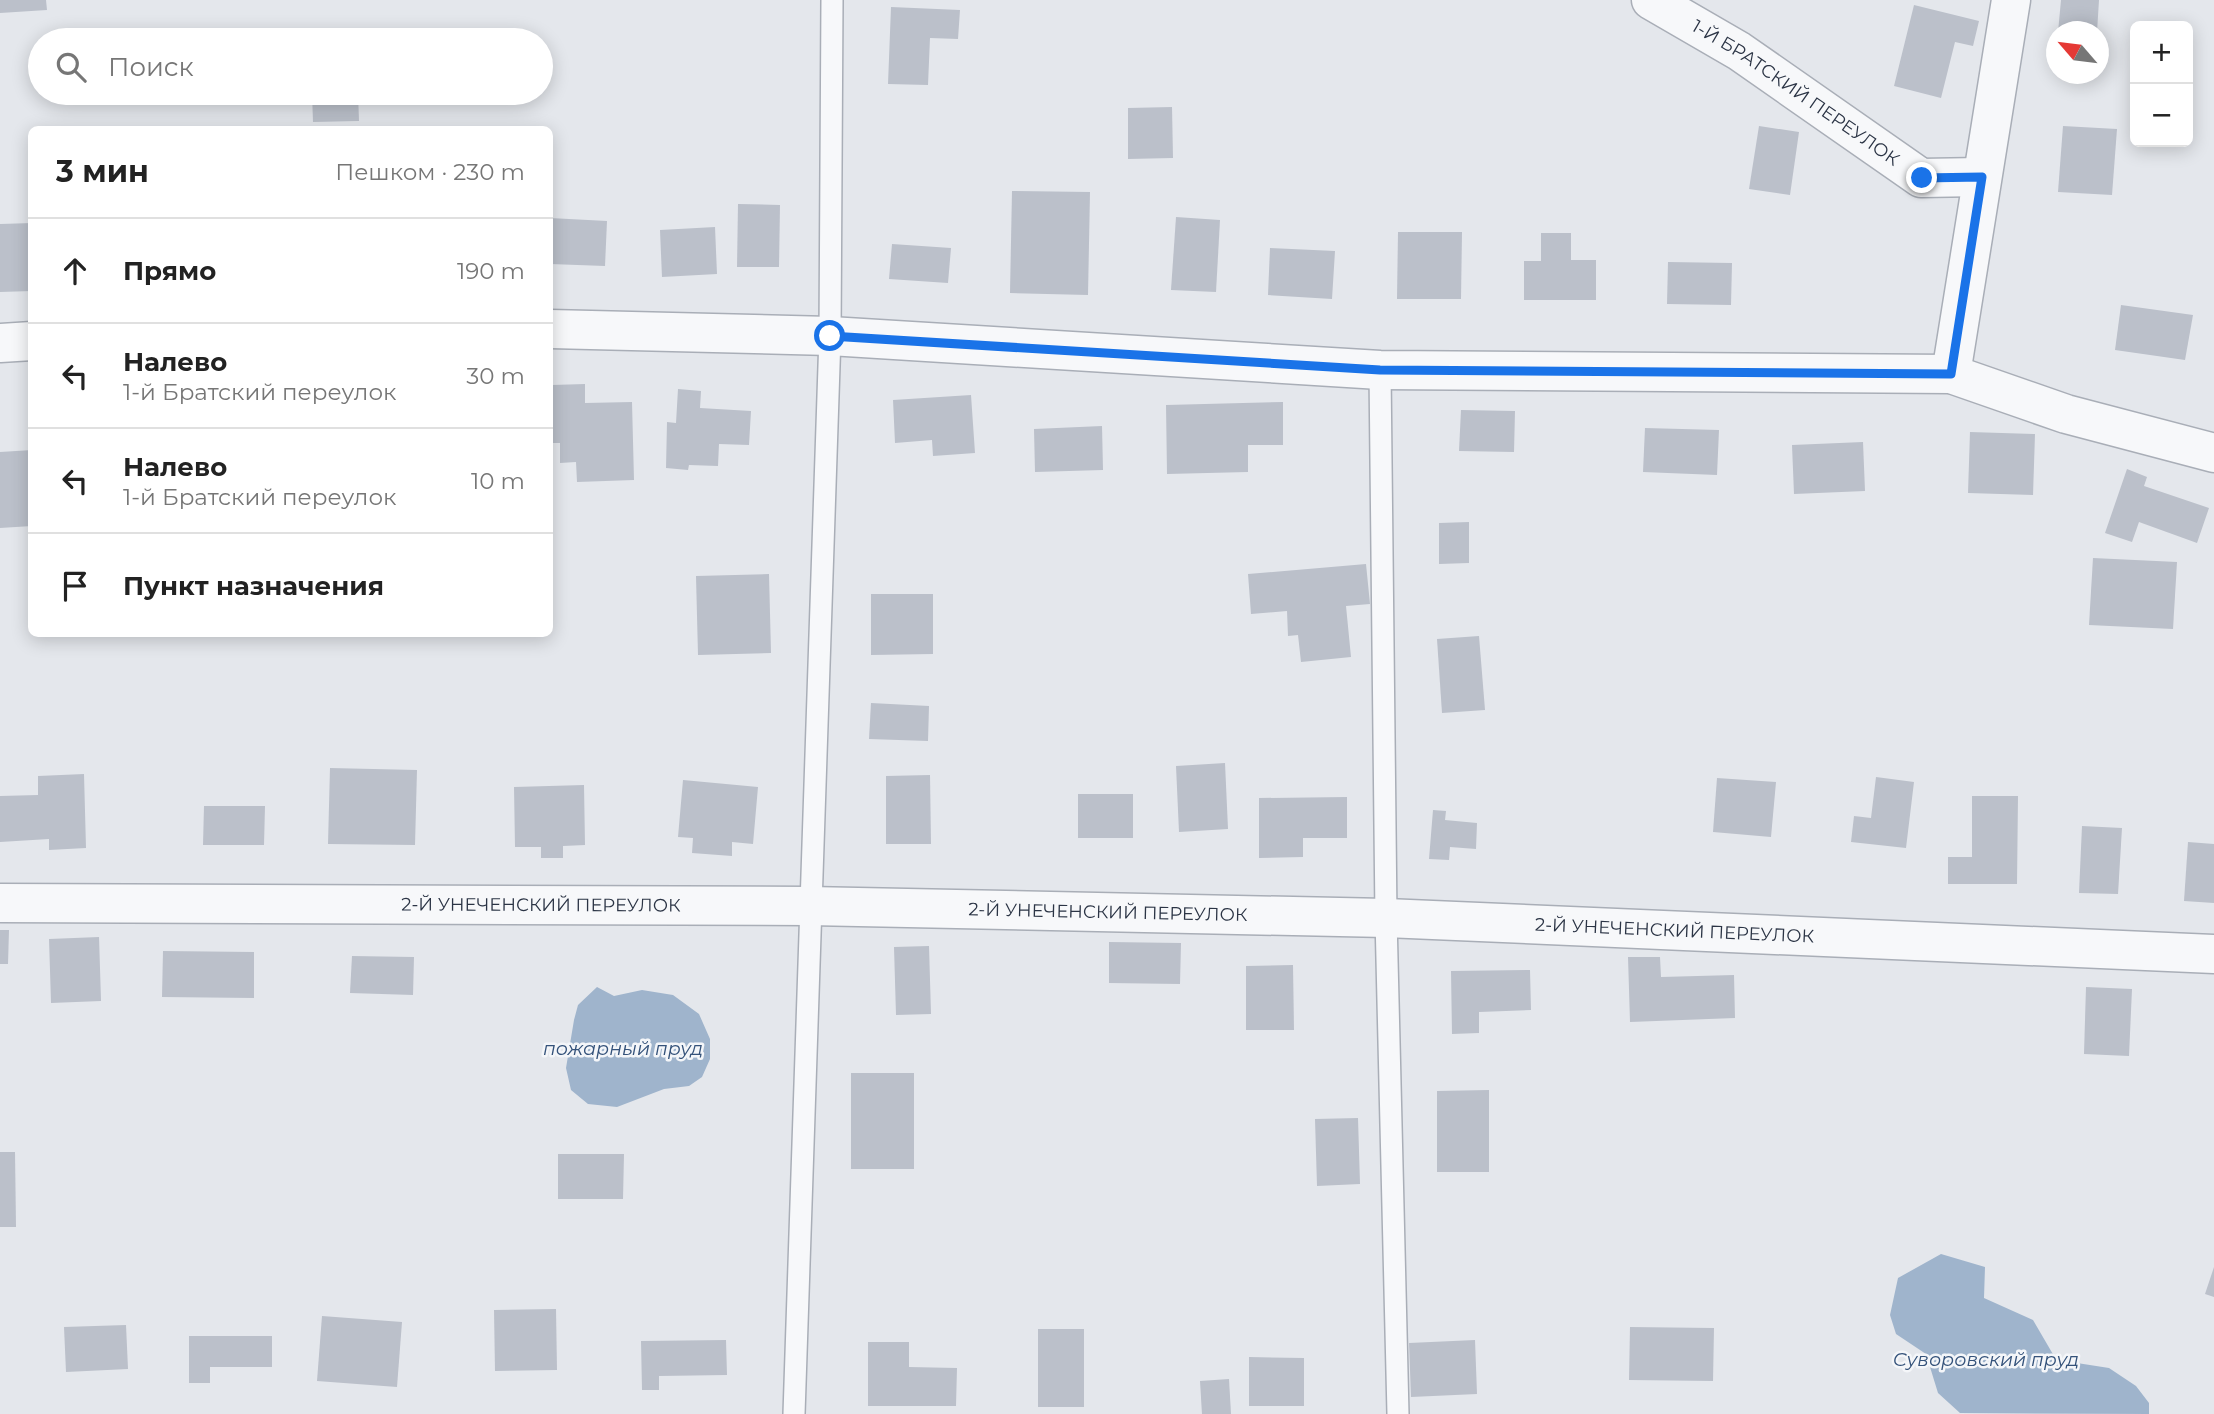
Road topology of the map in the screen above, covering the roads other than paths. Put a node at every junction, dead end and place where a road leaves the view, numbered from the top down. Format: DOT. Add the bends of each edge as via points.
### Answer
graph roads {
  1 [pos="832,0"];
  2 [pos="1651,0"];
  3 [pos="2011,0"];
  4 [pos="1982,177"];
  5 [pos="553,329"];
  6 [pos="830,336"];
  7 [pos="28,341"];
  8 [pos="0,343"];
  9 [pos="1380,370"];
  10 [pos="1951,374"];
  11 [pos="2214,453"];
  12 [pos="0,903"];
  13 [pos="810,906"];
  14 [pos="1387,918"];
  15 [pos="2214,954"];
  16 [pos="793,1414"];
  17 [pos="1398,1414"];
  1 -- 6 [label="lane"];
  2 -- 4 [label="street, 1-Й БРАТСКИЙ ПЕРЕУЛОК" via="1739,51 1922,178"];
  3 -- 4 [label="street"];
  4 -- 10 [label="street"];
  5 -- 6 [label="street"];
  6 -- 9 [label="street"];
  6 -- 13 [label="lane"];
  7 -- 8 [label="street"];
  9 -- 10 [label="street"];
  9 -- 14 [label="lane"];
  10 -- 11 [label="street" via="2066,414"];
  12 -- 13 [label="street, 2-Й УНЕЧЕНСКИЙ ПЕРЕУЛОК"];
  13 -- 14 [label="street, 2-Й УНЕЧЕНСКИЙ ПЕРЕУЛОК"];
  13 -- 16 [label="lane"];
  14 -- 15 [label="street, 2-Й УНЕЧЕНСКИЙ ПЕРЕУЛОК"];
  14 -- 17 [label="lane"];
}
